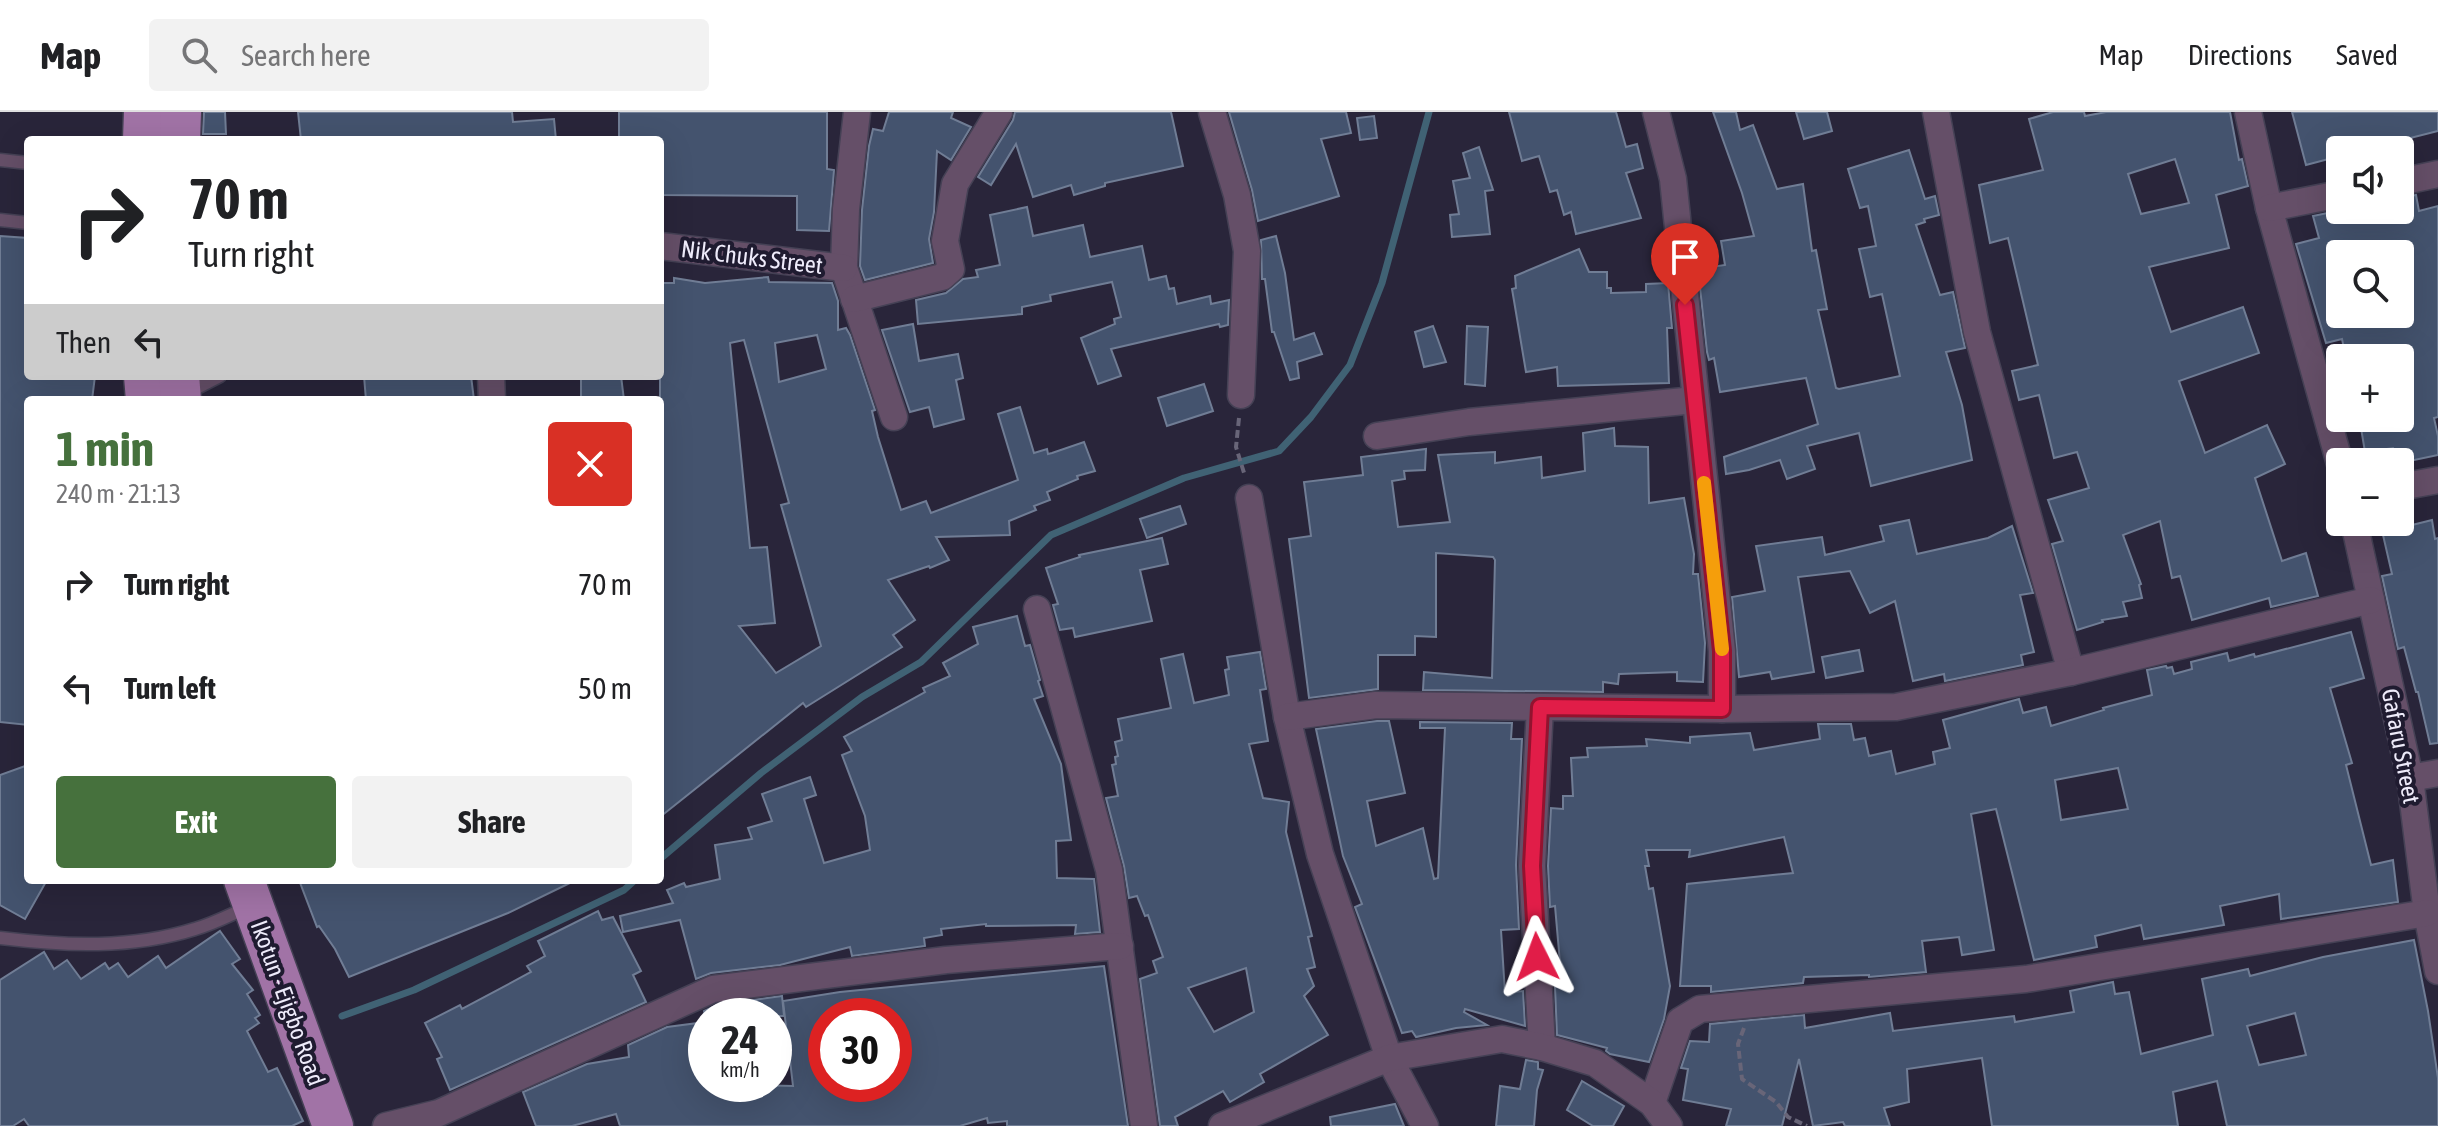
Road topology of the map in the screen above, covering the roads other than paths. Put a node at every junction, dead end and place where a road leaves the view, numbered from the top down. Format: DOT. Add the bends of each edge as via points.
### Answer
graph roads {
  1 [pos="144,112"];
  2 [pos="181,112"];
  3 [pos="857,112"];
  4 [pos="999,112"];
  5 [pos="1212,112"];
  6 [pos="1656,112"];
  7 [pos="1936,112"];
  8 [pos="2248,112"];
  9 [pos="143,136"];
  10 [pos="180,136"];
  11 [pos="0,160"];
  12 [pos="24,163"];
  13 [pos="2438,174"];
  14 [pos="2414,179"];
  15 [pos="2326,197"];
  16 [pos="2269,208"];
  17 [pos="0,220"];
  18 [pos="24,223"];
  19 [pos="664,246"];
  20 [pos="844,268"];
  21 [pos="854,299"];
  22 [pos="151,380"];
  23 [pos="209,380"];
  24 [pos="172,393"];
  25 [pos="1241,395"];
  26 [pos="1695,400"];
  27 [pos="894,417"];
  28 [pos="1377,436"];
  29 [pos="2336,448"];
  30 [pos="2438,480"];
  31 [pos="2414,484"];
  32 [pos="1249,498"];
  33 [pos="2357,536"];
  34 [pos="2371,600"];
  35 [pos="1037,609"];
  36 [pos="2071,672"];
  37 [pos="1540,707"];
  38 [pos="1722,709"];
  39 [pos="1287,717"];
  40 [pos="2438,773"];
  41 [pos="2410,778"];
  42 [pos="256,888"];
  43 [pos="2427,913"];
  44 [pos="0,938"];
  45 [pos="1120,946"];
  46 [pos="2438,971"];
  47 [pos="1542,1047"];
  48 [pos="1389,1058"];
  49 [pos="1652,1103"];
  50 [pos="333,1126"];
  51 [pos="357,1126"];
  52 [pos="386,1126"];
  53 [pos="1144,1126"];
  54 [pos="1222,1126"];
  55 [pos="1425,1126"];
  56 [pos="1669,1126"];
  1 -- 9 [label="main road"];
  2 -- 10 [label="main road"];
  3 -- 20 [label="street"];
  4 -- 21 [label="street" via="955,184 945,241 951,269 942,277"];
  5 -- 25 [label="street" via="1247,251"];
  6 -- 26 [label="street" via="1673,179"];
  7 -- 36 [label="street" via="1977,332"];
  8 -- 16 [label="street"];
  11 -- 12 [label="lane"];
  13 -- 14 [label="street"];
  15 -- 16 [label="street"];
  16 -- 29 [label="street"];
  17 -- 18 [label="lane"];
  19 -- 20 [label="street, Nik Chuks Street"];
  20 -- 21 [label="street"];
  21 -- 27 [label="street"];
  22 -- 24 [label="main road"];
  23 -- 24 [label="lane"];
  26 -- 28 [label="street"];
  26 -- 38 [label="street" via="1722,651"];
  30 -- 31 [label="street"];
  32 -- 39 [label="street"];
  33 -- 34 [label="street, Gafaru Street"];
  34 -- 36 [label="street"];
  34 -- 41 [label="street, Gafaru Street"];
  35 -- 45 [label="street" via="1109,870"];
  36 -- 38 [label="street" via="1896,707"];
  37 -- 38 [label="street"];
  37 -- 39 [label="street" via="1376,705"];
  37 -- 47 [label="street" via="1532,866"];
  39 -- 48 [label="street" via="1320,854"];
  40 -- 41 [label="street"];
  41 -- 43 [label="street, Gafaru Street"];
  42 -- 44 [label="lane" via="196,929 121,945"];
  42 -- 50 [label="main road, Ikotun - Ejigbo Road"];
  42 -- 51 [label="main road, Ikotun - Ejigbo Road"];
  43 -- 46 [label="street, Gafaru Street"];
  43 -- 49 [label="street" via="2026,979 1700,1009 1680,1021"];
  45 -- 52 [label="street" via="946,960 713,989 439,1113"];
  45 -- 53 [label="street"];
  47 -- 48 [label="street" via="1502,1039"];
  47 -- 49 [label="street" via="1595,1063"];
  48 -- 54 [label="street"];
  48 -- 55 [label="street"];
  49 -- 56 [label="street"];
}
